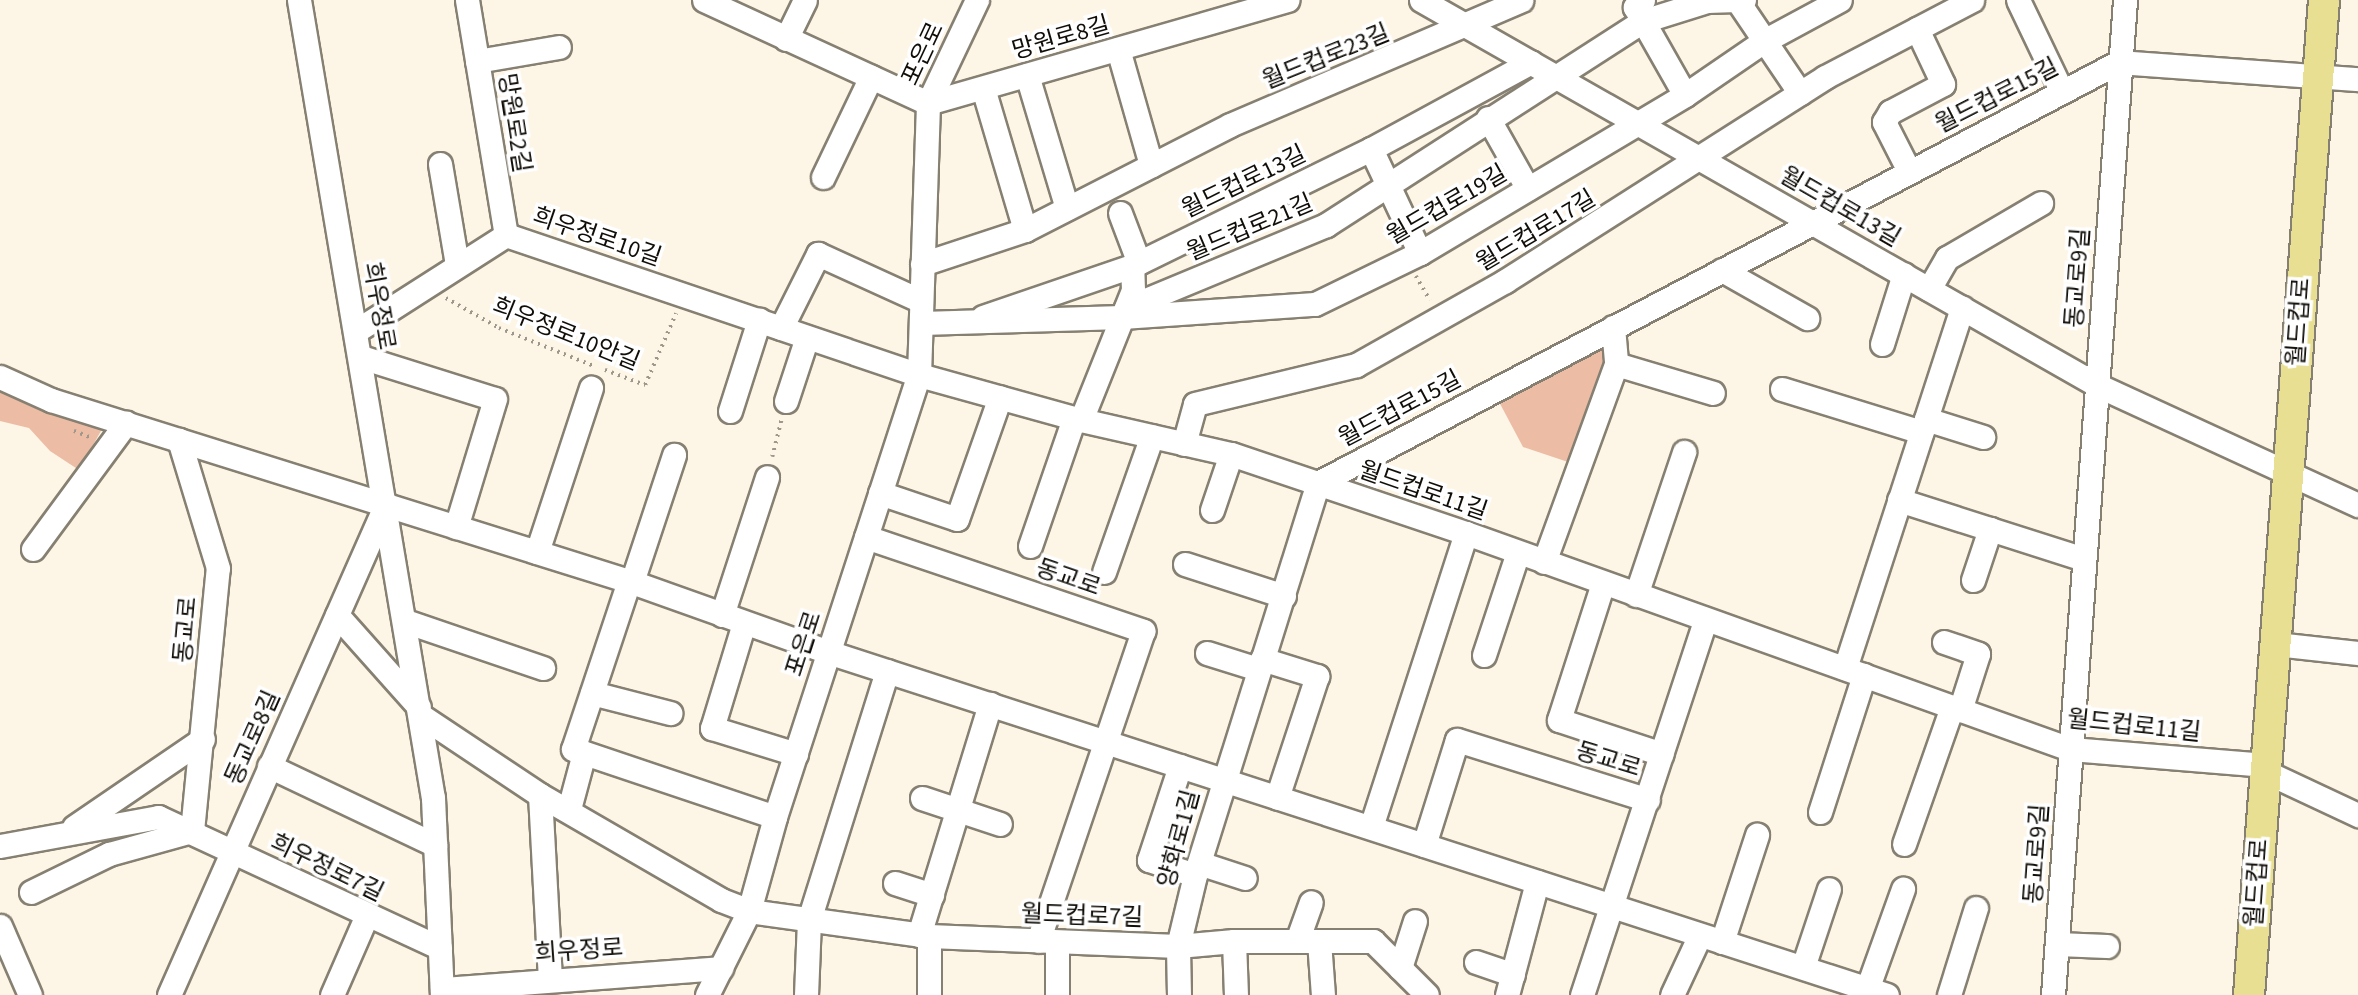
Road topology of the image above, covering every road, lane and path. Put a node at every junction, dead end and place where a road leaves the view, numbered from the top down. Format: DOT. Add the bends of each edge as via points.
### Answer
graph roads {
  1 [pos="299,0"];
  2 [pos="467,0"];
  3 [pos="704,0"];
  4 [pos="804,0"];
  5 [pos="977,0"];
  6 [pos="1288,0"];
  7 [pos="1422,0"];
  8 [pos="1521,0"];
  9 [pos="1840,0"];
  10 [pos="1972,0"];
  11 [pos="2018,0"];
  12 [pos="2125,0"];
  13 [pos="2324,0"];
  14 [pos="1707,1"];
  15 [pos="1742,1"];
  16 [pos="1643,10"];
  17 [pos="1468,27"];
  18 [pos="1917,29"];
  19 [pos="786,38"];
  20 [pos="1764,41"];
  21 [pos="559,47"];
  22 [pos="1118,49"];
  23 [pos="477,61"];
  24 [pos="1531,62"];
  25 [pos="2119,62"];
  26 [pos="1027,75"];
  27 [pos="1557,76"];
  28 [pos="2318,76"];
  29 [pos="871,77"];
  30 [pos="2358,79"];
  31 [pos="983,88"];
  32 [pos="2062,92"];
  33 [pos="1800,93"];
  34 [pos="1685,95"];
  35 [pos="928,103"];
  36 [pos="1488,118"];
  37 [pos="1638,122"];
  38 [pos="1371,149"];
  39 [pos="1703,159"];
  40 [pos="440,164"];
  41 [pos="1151,165"];
  42 [pos="1909,171"];
  43 [pos="823,177"];
  44 [pos="1389,186"];
  45 [pos="1528,189"];
  46 [pos="2041,204"];
  47 [pos="1067,208"];
  48 [pos="1120,214"];
  49 [pos="1812,222"];
  50 [pos="1025,230"];
  51 [pos="506,234"];
  52 [pos="1414,256"];
  53 [pos="922,264"];
  54 [pos="457,265"];
  55 [pos="1136,265"];
  56 [pos="1722,270"];
  57 [pos="1904,274"];
  58 [pos="429,282"];
  59 [pos="1929,289"];
  60 [pos="684,294"];
  61 [pos="1962,307"];
  62 [pos="921,312"];
  63 [pos="1124,313"];
  64 [pos="1442,317"];
  65 [pos="1807,318"];
  66 [pos="759,320"];
  67 [pos="969,324"];
  68 [pos="1613,327"];
  69 [pos="781,328"];
  70 [pos="356,331"];
  71 [pos="807,337"];
  72 [pos="1882,344"];
  73 [pos="361,357"];
  74 [pos="1616,364"];
  75 [pos="919,375"];
  76 [pos="0,377"];
  77 [pos="2097,385"];
  78 [pos="591,388"];
  79 [pos="1782,389"];
  80 [pos="1713,393"];
  81 [pos="1000,397"];
  82 [pos="786,401"];
  83 [pos="730,411"];
  84 [pos="1077,419"];
  85 [pos="126,423"];
  86 [pos="1924,425"];
  87 [pos="1152,436"];
  88 [pos="1983,437"];
  89 [pos="179,440"];
  90 [pos="1184,444"];
  91 [pos="1684,452"];
  92 [pos="1231,454"];
  93 [pos="674,455"];
  94 [pos="2288,472"];
  95 [pos="767,477"];
  96 [pos="1318,483"];
  97 [pos="880,493"];
  98 [pos="1899,500"];
  99 [pos="387,504"];
  100 [pos="2358,505"];
  101 [pos="1212,510"];
  102 [pos="456,527"];
  103 [pos="1990,529"];
  104 [pos="1466,533"];
  105 [pos="866,537"];
  106 [pos="1030,547"];
  107 [pos="33,549"];
  108 [pos="537,552"];
  109 [pos="1518,552"];
  110 [pos="2084,559"];
  111 [pos="1544,562"];
  112 [pos="1185,565"];
  113 [pos="1104,572"];
  114 [pos="1973,580"];
  115 [pos="630,581"];
  116 [pos="1603,583"];
  117 [pos="1636,595"];
  118 [pos="1283,597"];
  119 [pos="337,615"];
  120 [pos="733,619"];
  121 [pos="1705,620"];
  122 [pos="405,621"];
  123 [pos="1944,642"];
  124 [pos="2276,645"];
  125 [pos="828,652"];
  126 [pos="1207,653"];
  127 [pos="2358,653"];
  128 [pos="1484,655"];
  129 [pos="1260,664"];
  130 [pos="543,668"];
  131 [pos="887,671"];
  132 [pos="1854,671"];
  133 [pos="592,693"];
  134 [pos="990,704"];
  135 [pos="1956,708"];
  136 [pos="419,711"];
  137 [pos="670,713"];
  138 [pos="203,739"];
  139 [pos="1106,742"];
  140 [pos="2070,749"];
  141 [pos="584,753"];
  142 [pos="796,754"];
  143 [pos="1662,754"];
  144 [pos="269,766"];
  145 [pos="1180,766"];
  146 [pos="2266,768"];
  147 [pos="1222,780"];
  148 [pos="540,794"];
  149 [pos="922,798"];
  150 [pos="1277,798"];
  151 [pos="1648,800"];
  152 [pos="569,810"];
  153 [pos="959,811"];
  154 [pos="1819,812"];
  155 [pos="2358,815"];
  156 [pos="775,817"];
  157 [pos="1000,824"];
  158 [pos="1371,827"];
  159 [pos="192,831"];
  160 [pos="63,834"];
  161 [pos="1757,835"];
  162 [pos="1904,844"];
  163 [pos="435,845"];
  164 [pos="1424,845"];
  165 [pos="0,846"];
  166 [pos="232,850"];
  167 [pos="1197,869"];
  168 [pos="1245,878"];
  169 [pos="1537,882"];
  170 [pos="895,883"];
  171 [pos="1903,889"];
  172 [pos="1829,890"];
  173 [pos="31,892"];
  174 [pos="932,895"];
  175 [pos="1311,902"];
  176 [pos="1614,907"];
  177 [pos="1976,908"];
  178 [pos="750,911"];
  179 [pos="366,917"];
  180 [pos="809,920"];
  181 [pos="1415,921"];
  182 [pos="0,926"];
  183 [pos="924,936"];
  184 [pos="1711,938"];
  185 [pos="1234,940"];
  186 [pos="1047,941"];
  187 [pos="1308,941"];
  188 [pos="2057,944"];
  189 [pos="1178,946"];
  190 [pos="2107,946"];
  191 [pos="440,948"];
  192 [pos="1476,962"];
  193 [pos="1803,967"];
  194 [pos="721,968"];
  195 [pos="1400,968"];
  196 [pos="550,979"];
  197 [pos="1510,985"];
  198 [pos="442,992"];
  199 [pos="1874,993"];
  200 [pos="1585,994"];
  201 [pos="30,995"];
  202 [pos="169,995"];
  203 [pos="332,995"];
  204 [pos="707,995"];
  205 [pos="806,995"];
  206 [pos="929,995"];
  207 [pos="1056,995"];
  208 [pos="1179,995"];
  209 [pos="1236,995"];
  210 [pos="1323,995"];
  211 [pos="1427,995"];
  212 [pos="1672,995"];
  213 [pos="1949,995"];
  214 [pos="2053,995"];
  215 [pos="2249,995"];
  1 -- 70 [label="street, 희우정로"];
  2 -- 23 [label="street, 망원로2길"];
  3 -- 19 [label="street"];
  4 -- 19 [label="street"];
  5 -- 35 [label="street, 포은로"];
  6 -- 22 [label="street, 망원로8길"];
  7 -- 17 [label="street, 월드컵로13길"];
  8 -- 17 [label="street, 월드컵로23길"];
  9 -- 20 [label="street, 월드컵로19길"];
  10 -- 18 [label="street, 월드컵로17길"];
  11 -- 32 [label="street"];
  12 -- 25 [label="street, 동교로9길"];
  13 -- 28 [label="main road, 월드컵로"];
  14 -- 15 [label="street, 월드컵로21길"];
  14 -- 16 [label="street, 월드컵로21길"];
  15 -- 20 [label="street, 월드컵로21길"];
  16 -- 27 [label="street, 월드컵로21길"];
  16 -- 34 [label="street"];
  17 -- 24 [label="street, 월드컵로13길"];
  17 -- 41 [label="street, 월드컵로23길" via="1230,125"];
  18 -- 33 [label="street, 월드컵로17길"];
  18 -- 42 [label="street" via="1943,84 1890,112 1884,122"];
  19 -- 29 [label="street"];
  20 -- 33 [label="street"];
  20 -- 34 [label="street, 월드컵로19길"];
  21 -- 23 [label="street, 망원로2길"];
  22 -- 26 [label="street, 망원로8길"];
  22 -- 41 [label="street"];
  23 -- 51 [label="street, 망원로2길"];
  24 -- 27 [label="street, 월드컵로13길"];
  24 -- 38 [label="street, 월드컵로13길"];
  25 -- 28 [label="street"];
  25 -- 32 [label="street, 월드컵로15길"];
  25 -- 77 [label="street, 동교로9길"];
  26 -- 31 [label="street, 망원로8길"];
  26 -- 47 [label="street"];
  27 -- 36 [label="street, 월드컵로21길"];
  27 -- 37 [label="street, 월드컵로13길"];
  28 -- 30 [label="street"];
  28 -- 94 [label="main road, 월드컵로"];
  29 -- 35 [label="street"];
  29 -- 43 [label="street"];
  31 -- 35 [label="street, 망원로8길"];
  31 -- 50 [label="street"];
  32 -- 42 [label="street, 월드컵로15길"];
  33 -- 39 [label="street, 월드컵로17길"];
  34 -- 37 [label="street, 월드컵로19길"];
  35 -- 53 [label="street, 포은로"];
  36 -- 44 [label="street, 월드컵로21길"];
  36 -- 45 [label="street"];
  37 -- 39 [label="street, 월드컵로13길"];
  37 -- 45 [label="street, 월드컵로19길"];
  38 -- 44 [label="street"];
  38 -- 55 [label="street, 월드컵로13길"];
  39 -- 49 [label="street, 월드컵로13길"];
  39 -- 64 [label="street, 월드컵로17길"];
  40 -- 54 [label="street"];
  41 -- 47 [label="street, 월드컵로23길"];
  42 -- 49 [label="street, 월드컵로15길"];
  44 -- 52 [label="street"];
  44 -- 63 [label="street, 월드컵로21길" via="1288,244"];
  45 -- 52 [label="street, 월드컵로19길"];
  46 -- 59 [label="street" via="1947,258"];
  47 -- 50 [label="street, 월드컵로23길"];
  48 -- 55 [label="street"];
  49 -- 56 [label="street, 월드컵로15길"];
  49 -- 57 [label="street, 월드컵로13길"];
  50 -- 53 [label="street, 월드컵로23길"];
  51 -- 54 [label="street, 희우정로10길"];
  51 -- 60 [label="street, 희우정로10길"];
  52 -- 63 [label="street, 월드컵로19길" via="1315,304"];
  52 -- 64 [label="path"];
  53 -- 62 [label="street, 포은로"];
  54 -- 58 [label="street, 희우정로10길"];
  55 -- 63 [label="street"];
  55 -- 67 [label="street, 월드컵로13길" via="994,310"];
  56 -- 65 [label="street"];
  56 -- 68 [label="street, 월드컵로15길"];
  57 -- 59 [label="street, 월드컵로13길"];
  57 -- 72 [label="street, 월드컵로13길"];
  58 -- 60 [label="path, 희우정로10안길" via="454,306 499,328 645,384"];
  58 -- 70 [label="street, 희우정로10길"];
  59 -- 61 [label="street, 월드컵로13길"];
  60 -- 66 [label="street, 희우정로10길"];
  61 -- 77 [label="street, 월드컵로13길"];
  61 -- 86 [label="street"];
  62 -- 67 [label="street, 월드컵로19길"];
  62 -- 69 [label="street" via="818,254"];
  62 -- 75 [label="street, 포은로"];
  63 -- 67 [label="street, 월드컵로19길"];
  63 -- 84 [label="street"];
  64 -- 90 [label="street, 월드컵로17길" via="1356,365 1195,404"];
  66 -- 69 [label="street, 희우정로10길"];
  66 -- 83 [label="street"];
  68 -- 74 [label="street"];
  68 -- 96 [label="street, 월드컵로15길"];
  69 -- 71 [label="street, 희우정로10길"];
  70 -- 73 [label="street, 희우정로"];
  71 -- 75 [label="street, 희우정로10길"];
  71 -- 82 [label="street"];
  73 -- 99 [label="street, 희우정로"];
  73 -- 102 [label="street" via="495,399"];
  74 -- 80 [label="street"];
  74 -- 111 [label="street"];
  75 -- 81 [label="street, 월드컵로11길"];
  75 -- 97 [label="street, 포은로"];
  76 -- 85 [label="street" via="51,400"];
  77 -- 94 [label="street, 월드컵로13길"];
  77 -- 110 [label="street, 동교로9길"];
  78 -- 108 [label="street"];
  79 -- 86 [label="street"];
  81 -- 84 [label="street, 월드컵로11길"];
  81 -- 97 [label="street" via="957,519"];
  82 -- 95 [label="path"];
  84 -- 87 [label="street, 월드컵로11길"];
  84 -- 106 [label="street"];
  85 -- 89 [label="street"];
  85 -- 107 [label="street"];
  86 -- 88 [label="street"];
  86 -- 98 [label="street"];
  87 -- 90 [label="street, 월드컵로11길"];
  87 -- 113 [label="street"];
  89 -- 99 [label="street"];
  89 -- 138 [label="street, 동교로" via="218,568"];
  90 -- 92 [label="street, 월드컵로11길"];
  91 -- 117 [label="street"];
  92 -- 96 [label="street, 월드컵로11길"];
  92 -- 101 [label="street"];
  93 -- 115 [label="street"];
  94 -- 100 [label="street, 월드컵로13길"];
  94 -- 124 [label="main road, 월드컵로"];
  95 -- 120 [label="street"];
  96 -- 104 [label="street, 월드컵로11길"];
  96 -- 118 [label="street"];
  97 -- 105 [label="street, 포은로"];
  98 -- 103 [label="street"];
  98 -- 132 [label="street"];
  99 -- 102 [label="street"];
  99 -- 119 [label="street, 동교로8길"];
  99 -- 122 [label="street, 희우정로"];
  102 -- 108 [label="street"];
  103 -- 110 [label="street"];
  103 -- 114 [label="street"];
  104 -- 109 [label="street, 월드컵로11길"];
  104 -- 158 [label="street"];
  105 -- 125 [label="street, 포은로"];
  105 -- 139 [label="street, 동교로" via="1143,631"];
  108 -- 115 [label="street"];
  109 -- 111 [label="street, 월드컵로11길"];
  109 -- 128 [label="street"];
  110 -- 140 [label="street, 동교로9길"];
  111 -- 116 [label="street, 월드컵로11길"];
  112 -- 118 [label="street"];
  115 -- 120 [label="street"];
  115 -- 133 [label="street"];
  116 -- 117 [label="street, 월드컵로11길"];
  116 -- 143 [label="street" via="1559,720"];
  117 -- 121 [label="street, 월드컵로11길"];
  118 -- 129 [label="street"];
  119 -- 136 [label="street"];
  119 -- 144 [label="street, 동교로8길"];
  120 -- 125 [label="street"];
  120 -- 142 [label="street" via="712,728"];
  121 -- 132 [label="street, 월드컵로11길"];
  121 -- 143 [label="street"];
  122 -- 130 [label="street"];
  122 -- 136 [label="street, 희우정로"];
  123 -- 135 [label="street" via="1978,654"];
  124 -- 127 [label="street"];
  124 -- 146 [label="main road, 월드컵로"];
  125 -- 131 [label="street"];
  125 -- 142 [label="street, 포은로"];
  126 -- 129 [label="street"];
  129 -- 147 [label="street"];
  129 -- 150 [label="street" via="1317,676"];
  131 -- 134 [label="street"];
  131 -- 180 [label="street"];
  132 -- 135 [label="street, 월드컵로11길"];
  132 -- 154 [label="street"];
  133 -- 137 [label="street"];
  133 -- 141 [label="street" via="573,749"];
  134 -- 139 [label="street"];
  134 -- 153 [label="street"];
  135 -- 140 [label="street, 월드컵로11길"];
  135 -- 162 [label="street"];
  136 -- 148 [label="street, 월드컵로7길"];
  136 -- 163 [label="street, 희우정로"];
  138 -- 159 [label="street, 동교로"];
  138 -- 160 [label="street, 희우정로7길"];
  139 -- 145 [label="street"];
  139 -- 186 [label="street, 동교로"];
  140 -- 146 [label="street, 월드컵로11길"];
  140 -- 188 [label="street, 동교로9길"];
  141 -- 152 [label="street"];
  141 -- 156 [label="street"];
  142 -- 156 [label="street, 포은로"];
  143 -- 151 [label="street"];
  144 -- 163 [label="street"];
  144 -- 166 [label="street, 동교로8길"];
  145 -- 147 [label="street"];
  145 -- 167 [label="street" via="1149,860"];
  146 -- 155 [label="street"];
  146 -- 215 [label="main road, 월드컵로"];
  147 -- 150 [label="street"];
  147 -- 167 [label="street, 양화로1길"];
  148 -- 152 [label="street, 월드컵로7길"];
  148 -- 196 [label="street"];
  149 -- 153 [label="street"];
  150 -- 158 [label="street"];
  151 -- 164 [label="street, 동교로" via="1457,740"];
  151 -- 176 [label="street"];
  152 -- 178 [label="street, 월드컵로7길" via="721,900"];
  153 -- 157 [label="street"];
  153 -- 174 [label="street"];
  156 -- 178 [label="street, 포은로"];
  158 -- 164 [label="street"];
  159 -- 160 [label="street, 희우정로7길" via="158,817"];
  159 -- 166 [label="street, 희우정로7길"];
  159 -- 173 [label="street" via="109,854"];
  160 -- 165 [label="street, 희우정로7길"];
  161 -- 184 [label="street"];
  163 -- 191 [label="street, 희우정로"];
  164 -- 169 [label="street"];
  166 -- 179 [label="street, 희우정로7길"];
  166 -- 202 [label="street, 동교로8길"];
  167 -- 168 [label="street"];
  167 -- 189 [label="street, 양화로1길"];
  169 -- 176 [label="street"];
  169 -- 197 [label="street"];
  170 -- 174 [label="street"];
  171 -- 199 [label="street"];
  172 -- 193 [label="street"];
  174 -- 183 [label="street"];
  175 -- 187 [label="street"];
  176 -- 184 [label="street"];
  176 -- 200 [label="street"];
  177 -- 213 [label="street"];
  178 -- 180 [label="street, 월드컵로7길"];
  178 -- 194 [label="street, 포은로"];
  179 -- 191 [label="street, 희우정로7길"];
  179 -- 203 [label="street"];
  180 -- 183 [label="street, 월드컵로7길"];
  180 -- 205 [label="street"];
  181 -- 195 [label="street"];
  182 -- 201 [label="street"];
  183 -- 186 [label="street, 월드컵로7길"];
  183 -- 206 [label="street"];
  184 -- 193 [label="street"];
  184 -- 212 [label="street"];
  185 -- 187 [label="street, 월드컵로7길"];
  185 -- 189 [label="street, 월드컵로7길"];
  185 -- 209 [label="street"];
  186 -- 189 [label="street, 월드컵로7길"];
  186 -- 207 [label="street, 동교로"];
  187 -- 195 [label="street, 월드컵로7길" via="1373,941"];
  187 -- 210 [label="street"];
  188 -- 190 [label="street"];
  188 -- 214 [label="street, 동교로9길"];
  189 -- 208 [label="street, 양화로1길"];
  191 -- 198 [label="street, 희우정로"];
  192 -- 197 [label="street"];
  193 -- 199 [label="street"];
  194 -- 196 [label="street, 희우정로"];
  194 -- 204 [label="street, 포은로"];
  195 -- 211 [label="street, 월드컵로7길"];
  196 -- 198 [label="street, 희우정로"];
}
